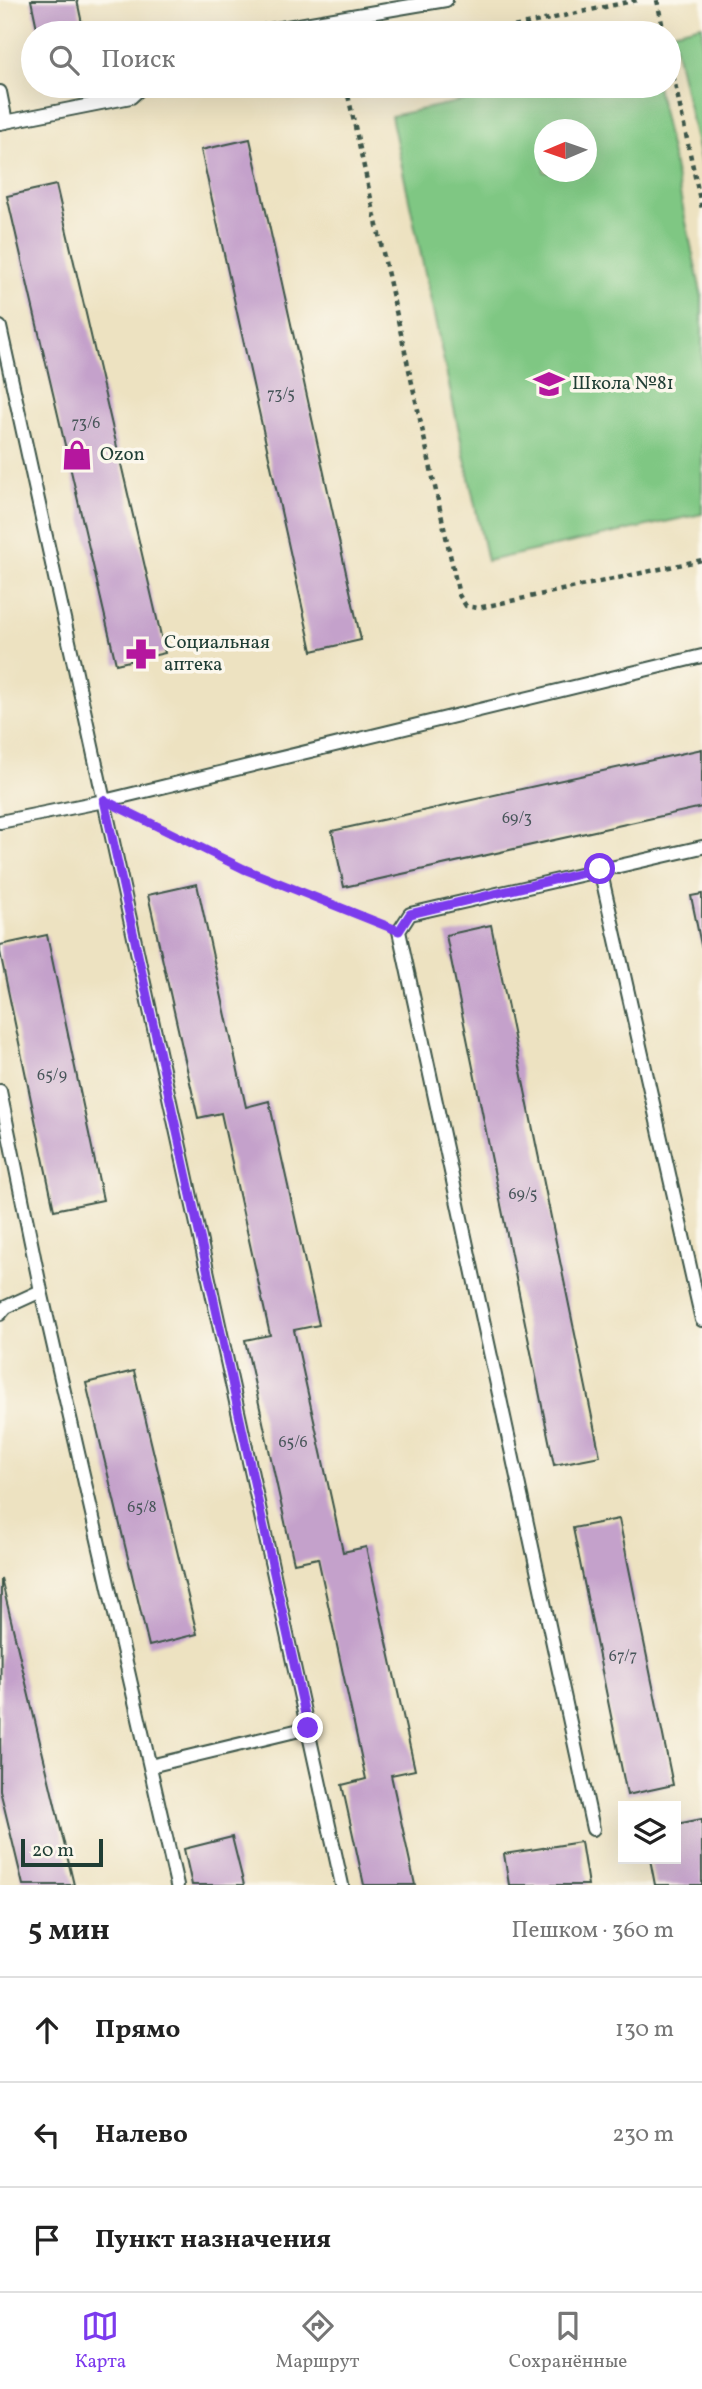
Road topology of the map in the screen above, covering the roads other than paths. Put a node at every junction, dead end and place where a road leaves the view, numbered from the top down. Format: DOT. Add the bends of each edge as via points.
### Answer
graph roads {
  1 [pos="446,0"];
  2 [pos="323,21"];
  3 [pos="0,92"];
  4 [pos="126,98"];
  5 [pos="3,122"];
  6 [pos="0,327"];
  7 [pos="702,656"];
  8 [pos="104,800"];
  9 [pos="0,821"];
  10 [pos="702,846"];
  11 [pos="600,869"];
  12 [pos="0,1091"];
  13 [pos="41,1291"];
  14 [pos="0,1314"];
  15 [pos="702,1320"];
  16 [pos="308,1728"];
  17 [pos="150,1766"];
  18 [pos="593,1829"];
  19 [pos="177,1885"];
  20 [pos="342,1885"];
  1 -- 2 [label="lane"];
  3 -- 5 [label="lane"];
  4 -- 5 [label="lane"];
  6 -- 8 [label="lane"];
  7 -- 8 [label="lane"];
  8 -- 9 [label="lane"];
  8 -- 16 [label="lane"];
  10 -- 11 [label="lane"];
  11 -- 15 [label="lane"];
  11 -- 18 [label="lane" via="410,914 399,931"];
  12 -- 13 [label="lane"];
  13 -- 14 [label="lane"];
  13 -- 17 [label="lane"];
  16 -- 17 [label="lane"];
  16 -- 20 [label="lane"];
  17 -- 19 [label="lane"];
}
